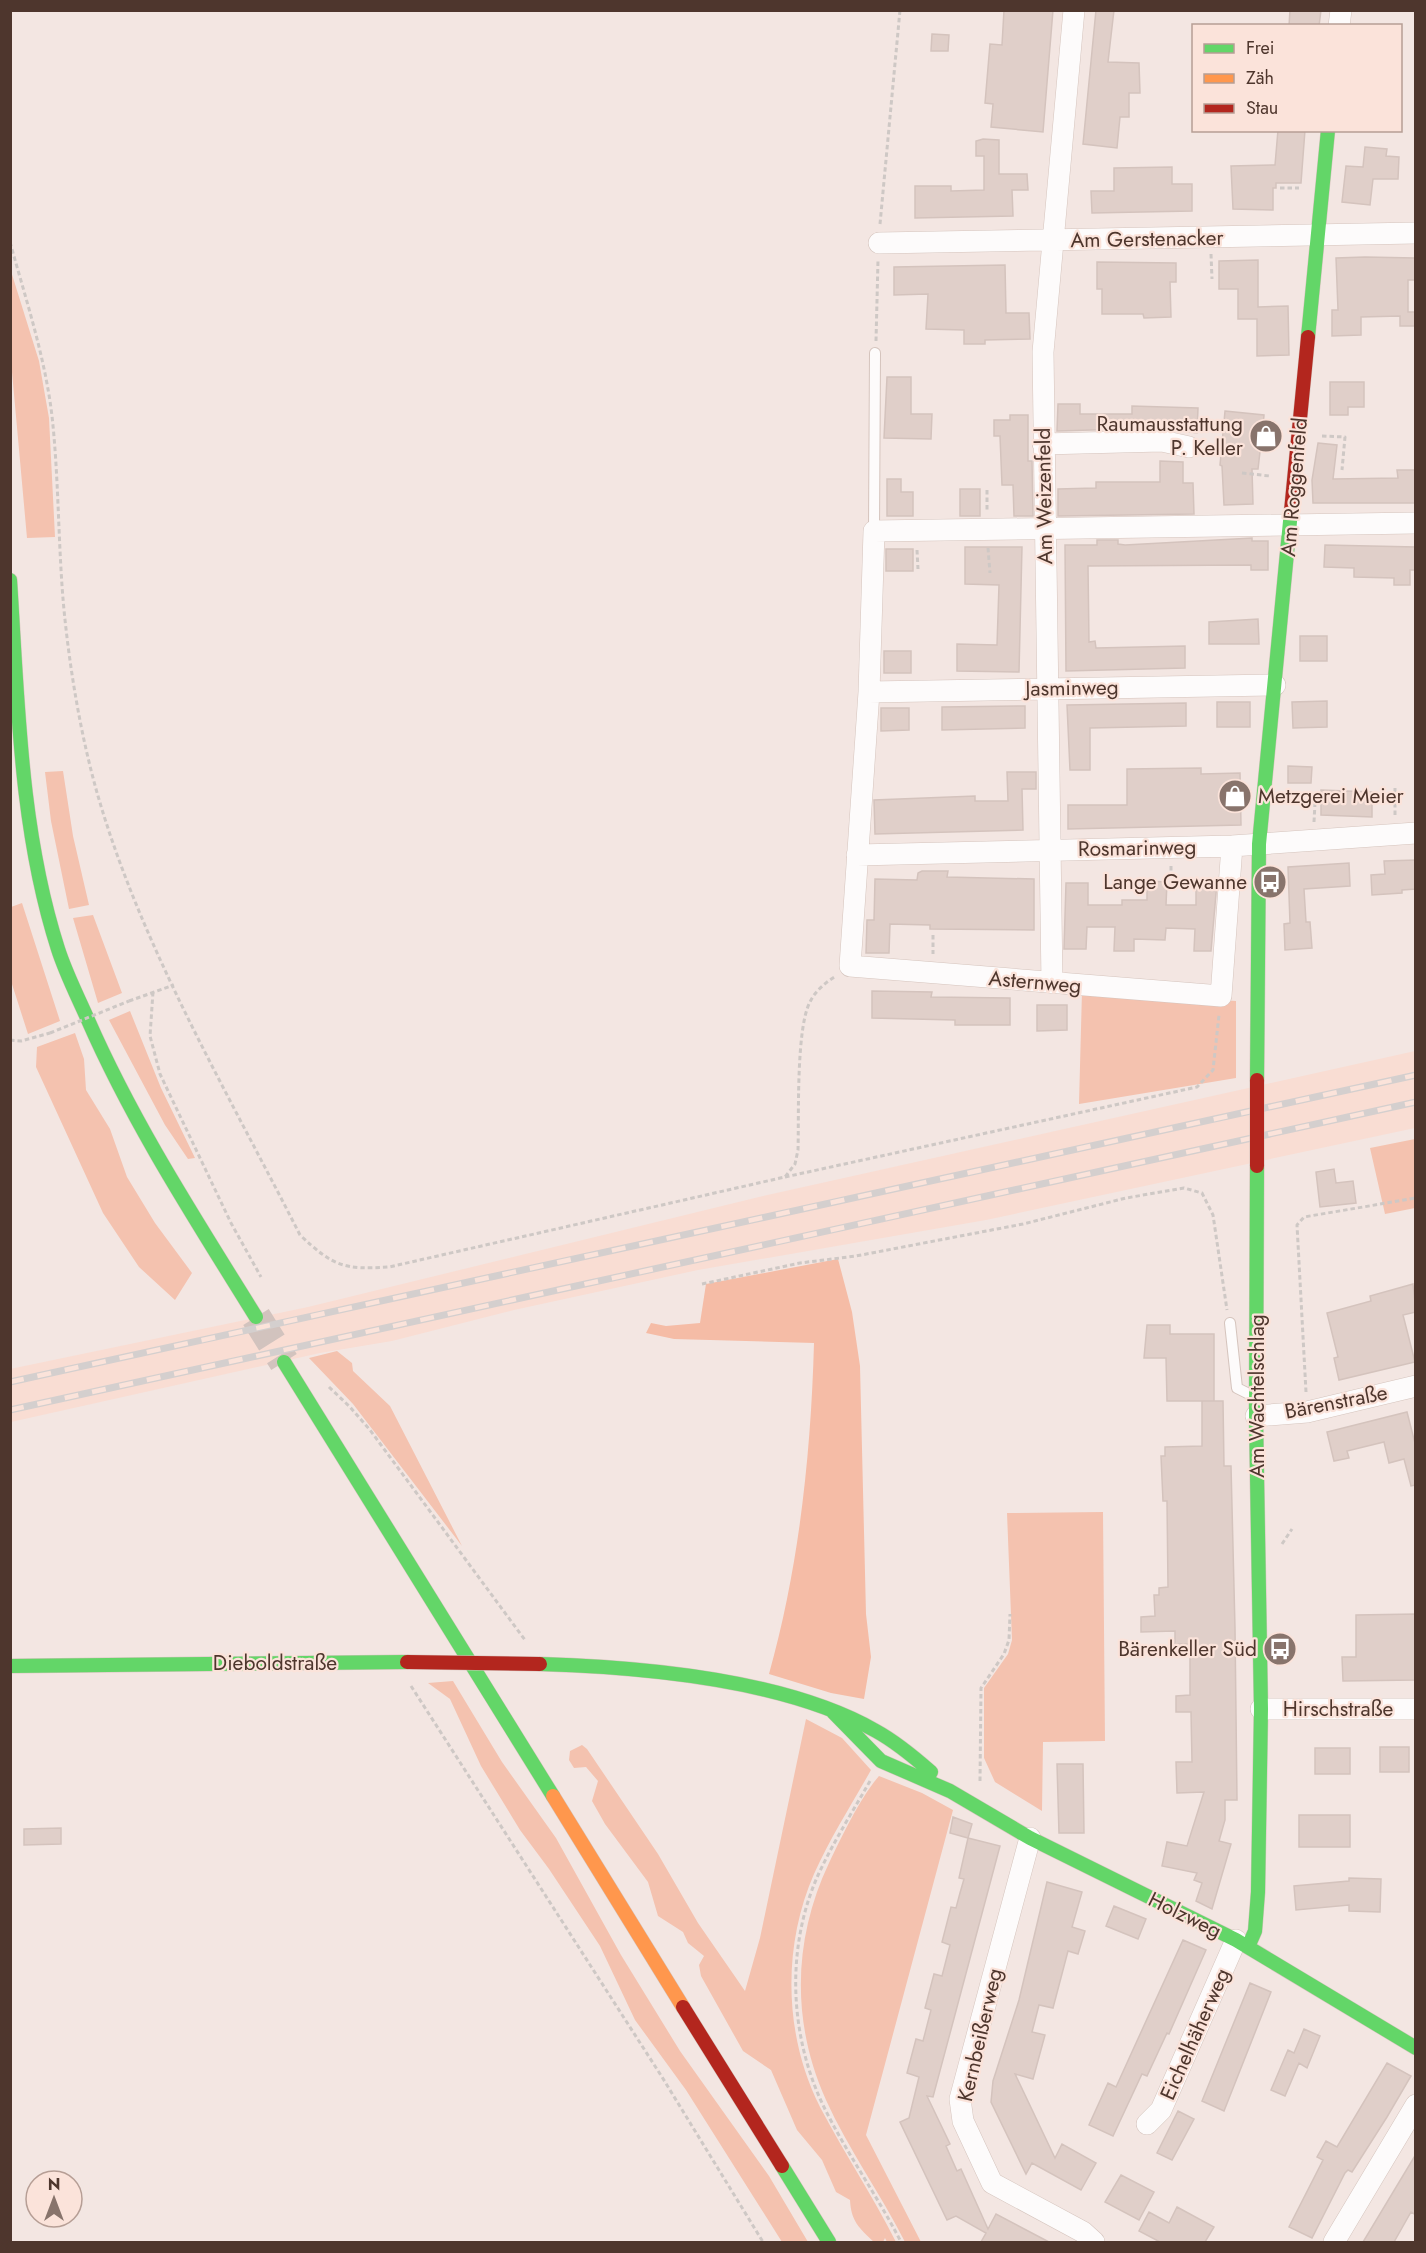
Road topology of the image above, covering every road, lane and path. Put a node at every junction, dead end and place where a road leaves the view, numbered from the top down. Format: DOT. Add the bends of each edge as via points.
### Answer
graph roads {
  1 [pos="900,10"];
  2 [pos="1074,10"];
  3 [pos="1328,132"];
  4 [pos="1416,233"];
  5 [pos="1319,235"];
  6 [pos="1210,237"];
  7 [pos="1053,241"];
  8 [pos="10,242"];
  9 [pos="879,243"];
  10 [pos="1212,279"];
  11 [pos="875,353"];
  12 [pos="1300,435"];
  13 [pos="1043,444"];
  14 [pos="1189,447"];
  15 [pos="1342,470"];
  16 [pos="1291,523"];
  17 [pos="1416,524"];
  18 [pos="1044,528"];
  19 [pos="874,531"];
  20 [pos="10,580"];
  21 [pos="1275,685"];
  22 [pos="1048,689"];
  23 [pos="869,692"];
  24 [pos="1395,787"];
  25 [pos="1416,833"];
  26 [pos="1394,835"];
  27 [pos="1259,844"];
  28 [pos="1232,846"];
  29 [pos="1052,849"];
  30 [pos="857,855"];
  31 [pos="850,966"];
  32 [pos="1052,983"];
  33 [pos="174,985"];
  34 [pos="153,992"];
  35 [pos="1221,996"];
  36 [pos="10,1040"];
  37 [pos="785,1177"];
  38 [pos="1416,1198"];
  39 [pos="262,1279"];
  40 [pos="702,1284"];
  41 [pos="256,1317"];
  42 [pos="1230,1323"];
  43 [pos="284,1362"];
  44 [pos="327,1385"];
  45 [pos="1416,1386"];
  46 [pos="1256,1406"];
  47 [pos="1307,1412"];
  48 [pos="1010,1614"];
  49 [pos="401,1662"];
  50 [pos="540,1664"];
  51 [pos="10,1666"];
  52 [pos="811,1706"];
  53 [pos="1261,1709"];
  54 [pos="1416,1709"];
  55 [pos="833,1712"];
  56 [pos="882,1761"];
  57 [pos="950,1791"];
  58 [pos="980,1810"];
  59 [pos="1030,1838"];
  60 [pos="1242,1943"];
  61 [pos="1416,2048"];
  62 [pos="1416,2105"];
  63 [pos="1147,2124"];
  64 [pos="763,2242"];
  65 [pos="829,2242"];
  66 [pos="901,2242"];
  67 [pos="1094,2242"];
  68 [pos="1334,2242"];
  1 -- 9 [label="path"];
  2 -- 7 [label="street, Am Weizenfeld"];
  3 -- 5 [label="street, Am Roggenfeld"];
  4 -- 5 [label="street, Am Gerstenacker"];
  5 -- 6 [label="street, Am Gerstenacker"];
  5 -- 12 [label="street, Am Roggenfeld"];
  6 -- 7 [label="street, Am Gerstenacker"];
  6 -- 10 [label="path"];
  7 -- 9 [label="street, Am Gerstenacker"];
  7 -- 13 [label="street, Am Weizenfeld" via="1043,352"];
  8 -- 33 [label="path" via="43,361 52,416 64,611 98,795 130,887"];
  9 -- 11 [label="path"];
  11 -- 19 [label="lane"];
  12 -- 15 [label="path" via="1345,437"];
  12 -- 16 [label="street, Am Roggenfeld"];
  13 -- 14 [label="street" via="1162,441"];
  13 -- 18 [label="street, Am Weizenfeld"];
  16 -- 17 [label="street"];
  16 -- 18 [label="street"];
  16 -- 21 [label="street, Am Roggenfeld"];
  18 -- 19 [label="street"];
  18 -- 22 [label="street, Am Weizenfeld"];
  19 -- 23 [label="street"];
  20 -- 41 [label="street" via="32,828 58,948 100,1052"];
  21 -- 22 [label="street, Jasminweg"];
  21 -- 27 [label="street, Am Roggenfeld"];
  22 -- 23 [label="street, Jasminweg"];
  22 -- 29 [label="street, Am Weizenfeld"];
  23 -- 30 [label="street"];
  24 -- 26 [label="path"];
  25 -- 26 [label="street, Rosmarinweg"];
  26 -- 27 [label="street, Rosmarinweg"];
  27 -- 28 [label="street, Rosmarinweg"];
  27 -- 46 [label="street, Am Wachtelschlag, bridge"];
  28 -- 29 [label="street, Rosmarinweg"];
  28 -- 35 [label="street"];
  29 -- 30 [label="street, Rosmarinweg"];
  29 -- 32 [label="street, Am Weizenfeld"];
  30 -- 31 [label="street"];
  31 -- 32 [label="street, Asternweg"];
  31 -- 37 [label="path" via="815,993 808,1004 802,1030 798,1150 795,1164"];
  32 -- 35 [label="street, Asternweg"];
  33 -- 34 [label="path"];
  33 -- 37 [label="path" via="300,1235 324,1257 355,1269 389,1268"];
  34 -- 36 [label="path, bridge" via="50,1033"];
  34 -- 39 [label="path" via="150,1035 160,1074"];
  35 -- 37 [label="path" via="1213,1070 1197,1087"];
  38 -- 47 [label="path" via="1304,1217 1297,1225"];
  40 -- 42 [label="path" via="800,1263 856,1257 1184,1188 1202,1194 1213,1215"];
  42 -- 46 [label="lane" via="1238,1388"];
  43 -- 65 [label="street"];
  44 -- 50 [label="path" via="370,1430"];
  45 -- 47 [label="street, Bärenstraße"];
  46 -- 47 [label="street, Bärenstraße"];
  46 -- 53 [label="street, Am Wachtelschlag"];
  48 -- 58 [label="path" via="1004,1654 981,1688"];
  49 -- 50 [label="street, Dieboldstraße, bridge"];
  49 -- 51 [label="street, Dieboldstraße"];
  49 -- 64 [label="path"];
  50 -- 52 [label="street, Dieboldstraße" via="606,1667 699,1679 780,1695"];
  52 -- 55 [label="street, Holzweg"];
  53 -- 54 [label="street, Hirschstraße"];
  53 -- 60 [label="street, Am Wachtelschlag" via="1256,1931"];
  55 -- 56 [label="street, Holzweg"];
  55 -- 57 [label="street, Holzweg" via="894,1741"];
  56 -- 57 [label="street, Holzweg"];
  56 -- 66 [label="path" via="833,1846 811,1895 801,1929 796,2004 806,2058 822,2104"];
  57 -- 58 [label="street, Holzweg"];
  58 -- 59 [label="street, Holzweg"];
  59 -- 60 [label="street, Holzweg"];
  59 -- 67 [label="street, Kernbeißerweg" via="960,2099 963,2121 992,2183 1083,2232"];
  60 -- 61 [label="street, Holzweg"];
  60 -- 63 [label="street, Eichelhäherweg" via="1161,2110"];
  62 -- 68 [label="street"];
}
